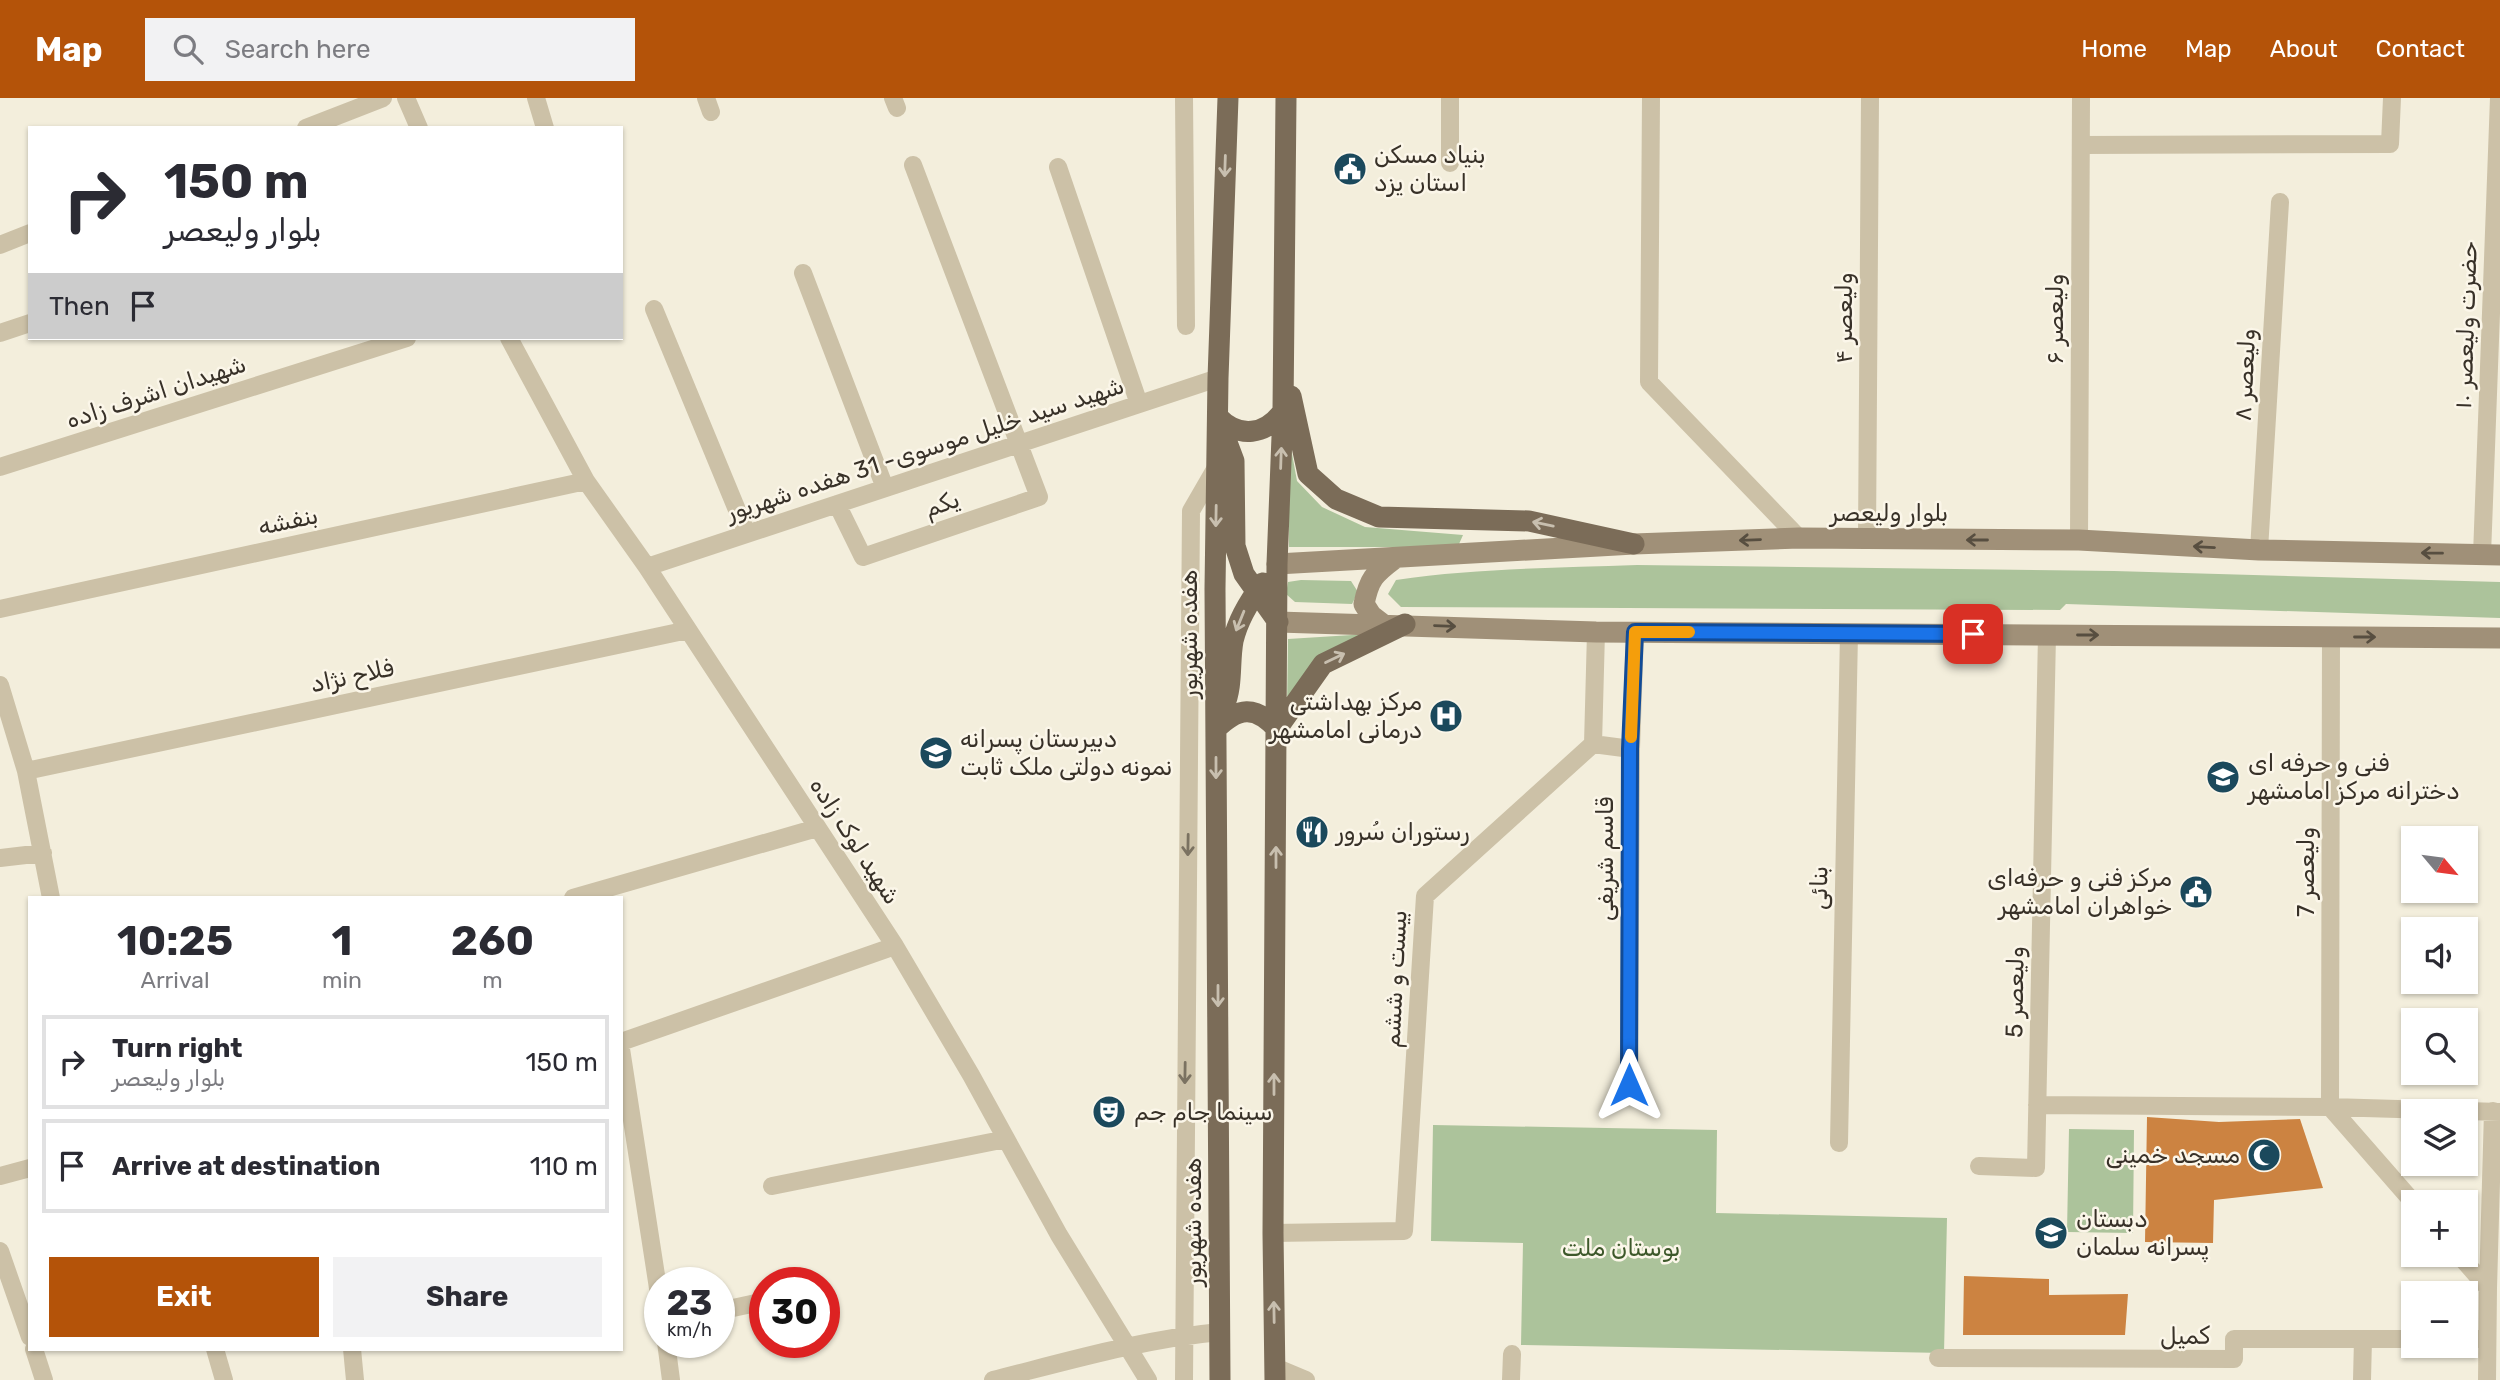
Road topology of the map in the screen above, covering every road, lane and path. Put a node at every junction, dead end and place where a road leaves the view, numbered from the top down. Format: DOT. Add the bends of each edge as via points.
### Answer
graph roads {
  1 [pos="383,98"];
  2 [pos="406,98"];
  3 [pos="536,98"];
  4 [pos="1184,98"];
  5 [pos="1228,98"];
  6 [pos="1286,98"];
  7 [pos="1450,98"];
  8 [pos="1651,98"];
  9 [pos="1870,98"];
  10 [pos="2081,98"];
  11 [pos="2392,98"];
  12 [pos="2499,98"];
  13 [pos="311,126"];
  14 [pos="418,126"];
  15 [pos="544,126"];
  16 [pos="2081,145"];
  17 [pos="1450,163"];
  18 [pos="913,165"];
  19 [pos="1058,167"];
  20 [pos="2280,202"];
  21 [pos="28,234"];
  22 [pos="0,245"];
  23 [pos="803,273"];
  24 [pos="654,309"];
  25 [pos="28,324"];
  26 [pos="1186,326"];
  27 [pos="0,333"];
  28 [pos="401,340"];
  29 [pos="510,340"];
  30 [pos="1282,353"];
  31 [pos="1218,378"];
  32 [pos="1139,404"];
  33 [pos="1283,411"];
  34 [pos="1218,418"];
  35 [pos="1019,444"];
  36 [pos="1217,466"];
  37 [pos="0,467"];
  38 [pos="586,481"];
  39 [pos="885,488"];
  40 [pos="837,504"];
  41 [pos="747,534"];
  42 [pos="1799,538"];
  43 [pos="1867,539"];
  44 [pos="2079,540"];
  45 [pos="1634,544"];
  46 [pos="2259,550"];
  47 [pos="2491,555"];
  48 [pos="1394,559"];
  49 [pos="1277,564"];
  50 [pos="647,567"];
  51 [pos="1256,592"];
  52 [pos="0,609"];
  53 [pos="1278,622"];
  54 [pos="1405,624"];
  55 [pos="1384,625"];
  56 [pos="688,630"];
  57 [pos="1596,632"];
  58 [pos="1635,632"];
  59 [pos="1849,634"];
  60 [pos="2047,635"];
  61 [pos="2331,637"];
  62 [pos="2500,638"];
  63 [pos="0,685"];
  64 [pos="1216,729"];
  65 [pos="1277,729"];
  66 [pos="1593,744"];
  67 [pos="1630,749"];
  68 [pos="26,771"];
  69 [pos="1216,797"];
  70 [pos="1188,798"];
  71 [pos="817,828"];
  72 [pos="43,853"];
  73 [pos="0,858"];
  74 [pos="51,896"];
  75 [pos="580,896"];
  76 [pos="895,946"];
  77 [pos="623,1041"];
  78 [pos="623,1062"];
  79 [pos="1629,1085"];
  80 [pos="2037,1105"];
  81 [pos="2330,1107"];
  82 [pos="2496,1112"];
  83 [pos="1006,1139"];
  84 [pos="1839,1143"];
  85 [pos="1979,1166"];
  86 [pos="28,1169"];
  87 [pos="0,1176"];
  88 [pos="772,1186"];
  89 [pos="2403,1190"];
  90 [pos="1273,1233"];
  91 [pos="0,1251"];
  92 [pos="655,1267"];
  93 [pos="2470,1267"];
  94 [pos="2488,1288"];
  95 [pos="28,1331"];
  96 [pos="1220,1332"];
  97 [pos="1184,1336"];
  98 [pos="2363,1339"];
  99 [pos="2401,1339"];
  100 [pos="2478,1339"];
  101 [pos="2487,1339"];
  102 [pos="1126,1347"];
  103 [pos="35,1351"];
  104 [pos="216,1351"];
  105 [pos="352,1351"];
  106 [pos="1512,1354"];
  107 [pos="668,1358"];
  108 [pos="1938,1358"];
  109 [pos="1275,1373"];
  110 [pos="44,1380"];
  111 [pos="224,1380"];
  112 [pos="355,1380"];
  113 [pos="670,1380"];
  114 [pos="993,1380"];
  115 [pos="1148,1380"];
  116 [pos="1184,1380"];
  117 [pos="1220,1380"];
  118 [pos="1306,1380"];
  119 [pos="1511,1380"];
  120 [pos="2362,1380"];
  121 [pos="2487,1380"];
  1 -- 13 [label="street"];
  2 -- 14 [label="street"];
  3 -- 15 [label="street"];
  4 -- 26 [label="street"];
  5 -- 31 [label="main road, هفده شهریور, one-way"];
  6 -- 30 [label="main road"];
  7 -- 17 [label="street"];
  8 -- 42 [label="street" via="1649,382"];
  9 -- 43 [label="street, ولیعصر ۴"];
  10 -- 16 [label="street, ولیعصر ۶"];
  11 -- 16 [label="street" via="2390,144"];
  12 -- 47 [label="street, حضرت ولیعصر ۱۰"];
  16 -- 44 [label="street, ولیعصر ۶"];
  18 -- 35 [label="street"];
  19 -- 32 [label="street"];
  20 -- 46 [label="street, ولیعصر ۸"];
  21 -- 22 [label="street"];
  23 -- 39 [label="street"];
  24 -- 41 [label="street"];
  25 -- 27 [label="street"];
  28 -- 37 [label="street, شهیدان اشرف زاده"];
  29 -- 38 [label="street, شهید لوک زاده"];
  30 -- 33 [label="main road"];
  45 -- 30 [label="main road, one-way" via="1529,521 1379,517 1336,499 1308,474"];
  31 -- 32 [label="street, شهید سید خلیل موسوی- 31 هفده شهریور"];
  31 -- 34 [label="main road, هفده شهریور"];
  32 -- 35 [label="street, شهید سید خلیل موسوی- 31 هفده شهریور"];
  33 -- 34 [label="main road" via="1268,427 1246,433"];
  49 -- 33 [label="main road, one-way"];
  34 -- 36 [label="main road, هفده شهریور"];
  34 -- 51 [label="main road" via="1234,461 1235,546"];
  35 -- 39 [label="street, شهید سید خلیل موسوی- 31 هفده شهریور"];
  35 -- 40 [label="street, یکم" via="1039,497 863,557"];
  36 -- 64 [label="main road, هفده شهریور, one-way"];
  36 -- 70 [label="street" via="1191,511"];
  38 -- 50 [label="street, شهید لوک زاده"];
  38 -- 52 [label="street, بنفشه"];
  39 -- 40 [label="street, شهید سید خلیل موسوی- 31 هفده شهریور"];
  40 -- 41 [label="street, شهید سید خلیل موسوی- 31 هفده شهریور"];
  41 -- 50 [label="street, شهید سید خلیل موسوی- 31 هفده شهریور"];
  42 -- 43 [label="main road, بلوار ولیعصر"];
  42 -- 45 [label="main road, بلوار ولیعصر, one-way"];
  44 -- 43 [label="main road, بلوار ولیعصر, one-way"];
  46 -- 44 [label="main road, بلوار ولیعصر, one-way"];
  45 -- 48 [label="main road, بلوار ولیعصر"];
  47 -- 46 [label="main road, بلوار ولیعصر, one-way"];
  48 -- 49 [label="main road, بلوار ولیعصر"];
  48 -- 55 [label="main road" via="1368,582 1364,604"];
  49 -- 51 [label="main road"];
  49 -- 53 [label="main road"];
  50 -- 56 [label="street, شهید لوک زاده"];
  51 -- 53 [label="main road"];
  51 -- 64 [label="main road, one-way" via="1233,641 1229,695"];
  53 -- 55 [label="main road"];
  53 -- 65 [label="main road"];
  54 -- 55 [label="main road"];
  54 -- 57 [label="main road, one-way"];
  65 -- 54 [label="main road, one-way" via="1323,664"];
  56 -- 68 [label="street, فلاح نژاد"];
  56 -- 71 [label="street, شهید لوک زاده"];
  57 -- 58 [label="main road"];
  57 -- 66 [label="street"];
  58 -- 59 [label="main road"];
  58 -- 67 [label="street, قاسم شریفی"];
  59 -- 60 [label="main road"];
  59 -- 84 [label="street, بنائی"];
  60 -- 61 [label="main road, one-way"];
  60 -- 80 [label="street, ولیعصر 5"];
  61 -- 62 [label="main road, one-way"];
  61 -- 81 [label="street, ولیعصر 7"];
  63 -- 68 [label="street"];
  64 -- 65 [label="main road" via="1228,717 1254,712"];
  64 -- 69 [label="main road, هفده شهریور, one-way"];
  90 -- 65 [label="main road, one-way"];
  66 -- 67 [label="street"];
  66 -- 90 [label="street, بیست و ششم" via="1425,896 1405,1231"];
  67 -- 79 [label="street, قاسم شریفی"];
  68 -- 72 [label="street"];
  69 -- 70 [label="street"];
  69 -- 96 [label="main road, هفده شهریور, one-way"];
  70 -- 97 [label="street, one-way"];
  71 -- 75 [label="street"];
  71 -- 76 [label="street, شهید لوک زاده"];
  72 -- 73 [label="street"];
  72 -- 74 [label="street"];
  76 -- 77 [label="street"];
  76 -- 83 [label="street, شهید لوک زاده"];
  78 -- 92 [label="street"];
  80 -- 81 [label="street"];
  80 -- 85 [label="street, ولیعصر 5" via="2036,1168"];
  81 -- 82 [label="street"];
  81 -- 89 [label="street"];
  82 -- 94 [label="street"];
  83 -- 88 [label="street"];
  83 -- 102 [label="street, شهید لوک زاده"];
  86 -- 87 [label="street"];
  109 -- 90 [label="main road, one-way"];
  91 -- 95 [label="street"];
  93 -- 94 [label="street"];
  94 -- 101 [label="street"];
  96 -- 97 [label="street"];
  96 -- 117 [label="main road, هفده شهریور"];
  97 -- 102 [label="street"];
  97 -- 116 [label="street"];
  98 -- 99 [label="street, کمیل"];
  98 -- 108 [label="street, کمیل" via="2234,1339 2234,1359"];
  98 -- 120 [label="street"];
  100 -- 101 [label="street"];
  101 -- 121 [label="street"];
  102 -- 114 [label="street"];
  102 -- 115 [label="street, شهید لوک زاده"];
  103 -- 110 [label="street"];
  104 -- 111 [label="street"];
  105 -- 112 [label="street"];
  106 -- 119 [label="street"];
  107 -- 113 [label="street"];
  109 -- 118 [label="street"];
}
